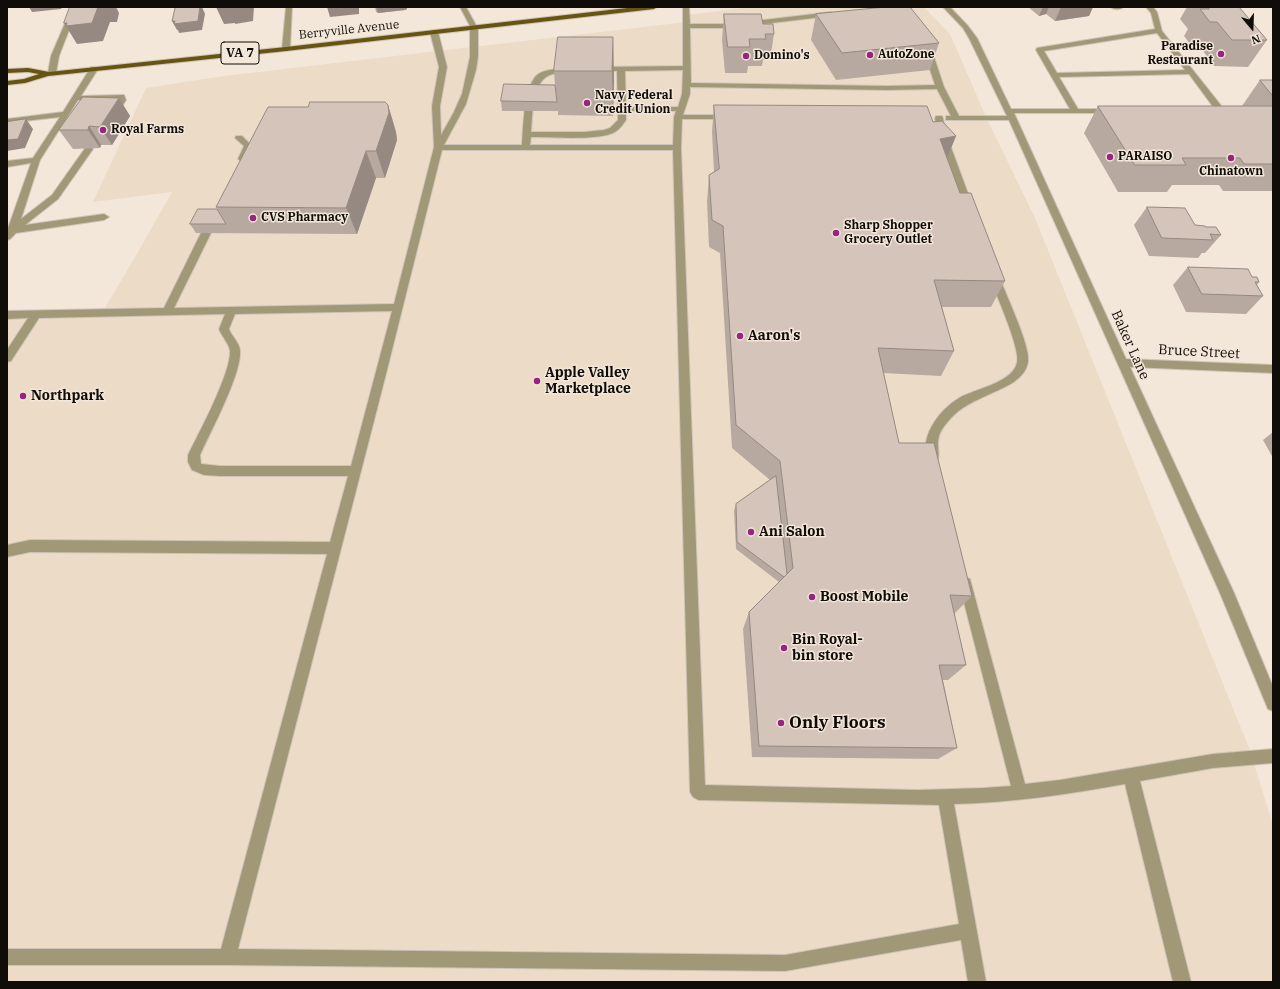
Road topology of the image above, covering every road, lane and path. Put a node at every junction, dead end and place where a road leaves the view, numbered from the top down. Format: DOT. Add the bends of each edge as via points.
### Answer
graph roads {
  1 [pos="75,7"];
  2 [pos="289,7"];
  3 [pos="463,7"];
  4 [pos="654,7"];
  5 [pos="686,7"];
  6 [pos="946,7"];
  7 [pos="1114,7"];
  8 [pos="1120,7"];
  9 [pos="1149,7"];
  10 [pos="840,13"];
  11 [pos="686,26"];
  12 [pos="474,28"];
  13 [pos="434,32"];
  14 [pos="1159,32"];
  15 [pos="926,44"];
  16 [pos="286,49"];
  17 [pos="687,68"];
  18 [pos="94,69"];
  19 [pos="590,69"];
  20 [pos="621,69"];
  21 [pos="575,70"];
  22 [pos="7,71"];
  23 [pos="1191,72"];
  24 [pos="50,73"];
  25 [pos="1054,75"];
  26 [pos="7,83"];
  27 [pos="687,85"];
  28 [pos="940,87"];
  29 [pos="76,98"];
  30 [pos="622,109"];
  31 [pos="1121,110"];
  32 [pos="1205,110"];
  33 [pos="1075,111"];
  34 [pos="679,113"];
  35 [pos="66,114"];
  36 [pos="1010,115"];
  37 [pos="111,116"];
  38 [pos="741,117"];
  39 [pos="956,118"];
  40 [pos="8,123"];
  41 [pos="528,134"];
  42 [pos="239,138"];
  43 [pos="438,147"];
  44 [pos="526,147"];
  45 [pos="88,148"];
  46 [pos="677,148"];
  47 [pos="36,160"];
  48 [pos="7,164"];
  49 [pos="238,166"];
  50 [pos="104,217"];
  51 [pos="973,218"];
  52 [pos="10,234"];
  53 [pos="206,234"];
  54 [pos="990,266"];
  55 [pos="398,307"];
  56 [pos="231,311"];
  57 [pos="167,312"];
  58 [pos="36,314"];
  59 [pos="7,315"];
  60 [pos="7,358"];
  61 [pos="1123,363"];
  62 [pos="1273,369"];
  63 [pos="935,469"];
  64 [pos="355,471"];
  65 [pos="335,548"];
  66 [pos="7,551"];
  67 [pos="962,572"];
  68 [pos="1273,704"];
  69 [pos="1273,756"];
  70 [pos="1131,777"];
  71 [pos="1020,792"];
  72 [pos="945,797"];
  73 [pos="968,931"];
  74 [pos="7,957"];
  75 [pos="227,957"];
  76 [pos="977,982"];
  77 [pos="1182,982"];
  1 -- 24 [label="street"];
  2 -- 16 [label="street"];
  3 -- 12 [label="street"];
  4 -- 12 [label="main road, Berryville Avenue / VA 7"];
  5 -- 11 [label="street"];
  6 -- 36 [label="street, Baker Lane" via="973,38"];
  7 -- 8 [label="street"];
  9 -- 14 [label="street" via="1154,12"];
  10 -- 11 [label="street" via="729,26"];
  11 -- 17 [label="street"];
  12 -- 13 [label="main road, Berryville Avenue / VA 7"];
  12 -- 43 [label="street" via="473,69 468,90 458,116"];
  13 -- 16 [label="main road, Berryville Avenue / VA 7"];
  13 -- 43 [label="street" via="443,67 436,106"];
  14 -- 23 [label="street"];
  14 -- 25 [label="street" via="1040,50"];
  15 -- 28 [label="street"];
  16 -- 18 [label="main road, Berryville Avenue / VA 7"];
  17 -- 20 [label="street"];
  17 -- 27 [label="street"];
  18 -- 24 [label="main road, Berryville Avenue / VA 7"];
  18 -- 29 [label="street"];
  19 -- 20 [label="street"];
  20 -- 30 [label="street"];
  21 -- 41 [label="street" via="544,74 536,80"];
  22 -- 24 [label="main road, Berryville Avenue / VA 7"];
  23 -- 25 [label="street"];
  23 -- 32 [label="street" via="1220,110"];
  24 -- 26 [label="main road, Berryville Avenue / VA 7" via="25,81"];
  25 -- 33 [label="street"];
  27 -- 28 [label="street"];
  27 -- 34 [label="street"];
  28 -- 39 [label="street"];
  29 -- 35 [label="street"];
  29 -- 37 [label="street" via="121,96 122,100"];
  30 -- 34 [label="street"];
  30 -- 41 [label="street" via="622,120 611,131"];
  31 -- 33 [label="street"];
  33 -- 36 [label="street"];
  34 -- 38 [label="street"];
  34 -- 46 [label="street"];
  35 -- 40 [label="street"];
  35 -- 47 [label="street"];
  36 -- 39 [label="street"];
  36 -- 61 [label="street, Baker Lane"];
  39 -- 51 [label="street" via="935,118"];
  41 -- 44 [label="street"];
  42 -- 49 [label="street" via="248,146"];
  43 -- 44 [label="street"];
  43 -- 55 [label="street"];
  44 -- 46 [label="street"];
  45 -- 52 [label="street" via="55,197"];
  46 -- 72 [label="street" via="698,792"];
  47 -- 48 [label="street"];
  47 -- 52 [label="street"];
  50 -- 52 [label="street"];
  53 -- 57 [label="street"];
  54 -- 63 [label="street" via="1019,341 1022,364 1019,371 1006,382 963,402 935,428 931,444"];
  55 -- 56 [label="street"];
  55 -- 64 [label="street"];
  56 -- 57 [label="street"];
  56 -- 64 [label="street" via="224,329 235,349 234,360 194,455 196,467 220,471"];
  57 -- 58 [label="street"];
  58 -- 59 [label="street"];
  58 -- 60 [label="street"];
  61 -- 62 [label="street, Bruce Street"];
  61 -- 68 [label="street, Baker Lane" via="1227,593"];
  64 -- 65 [label="street"];
  65 -- 66 [label="street" via="30,546"];
  65 -- 75 [label="street"];
  67 -- 71 [label="street"];
  69 -- 70 [label="street" via="1213,762"];
  70 -- 71 [label="street"];
  70 -- 77 [label="street"];
  71 -- 72 [label="street"];
  72 -- 73 [label="street"];
  73 -- 75 [label="street" via="785,963"];
  73 -- 76 [label="street"];
  74 -- 75 [label="street"];
}
